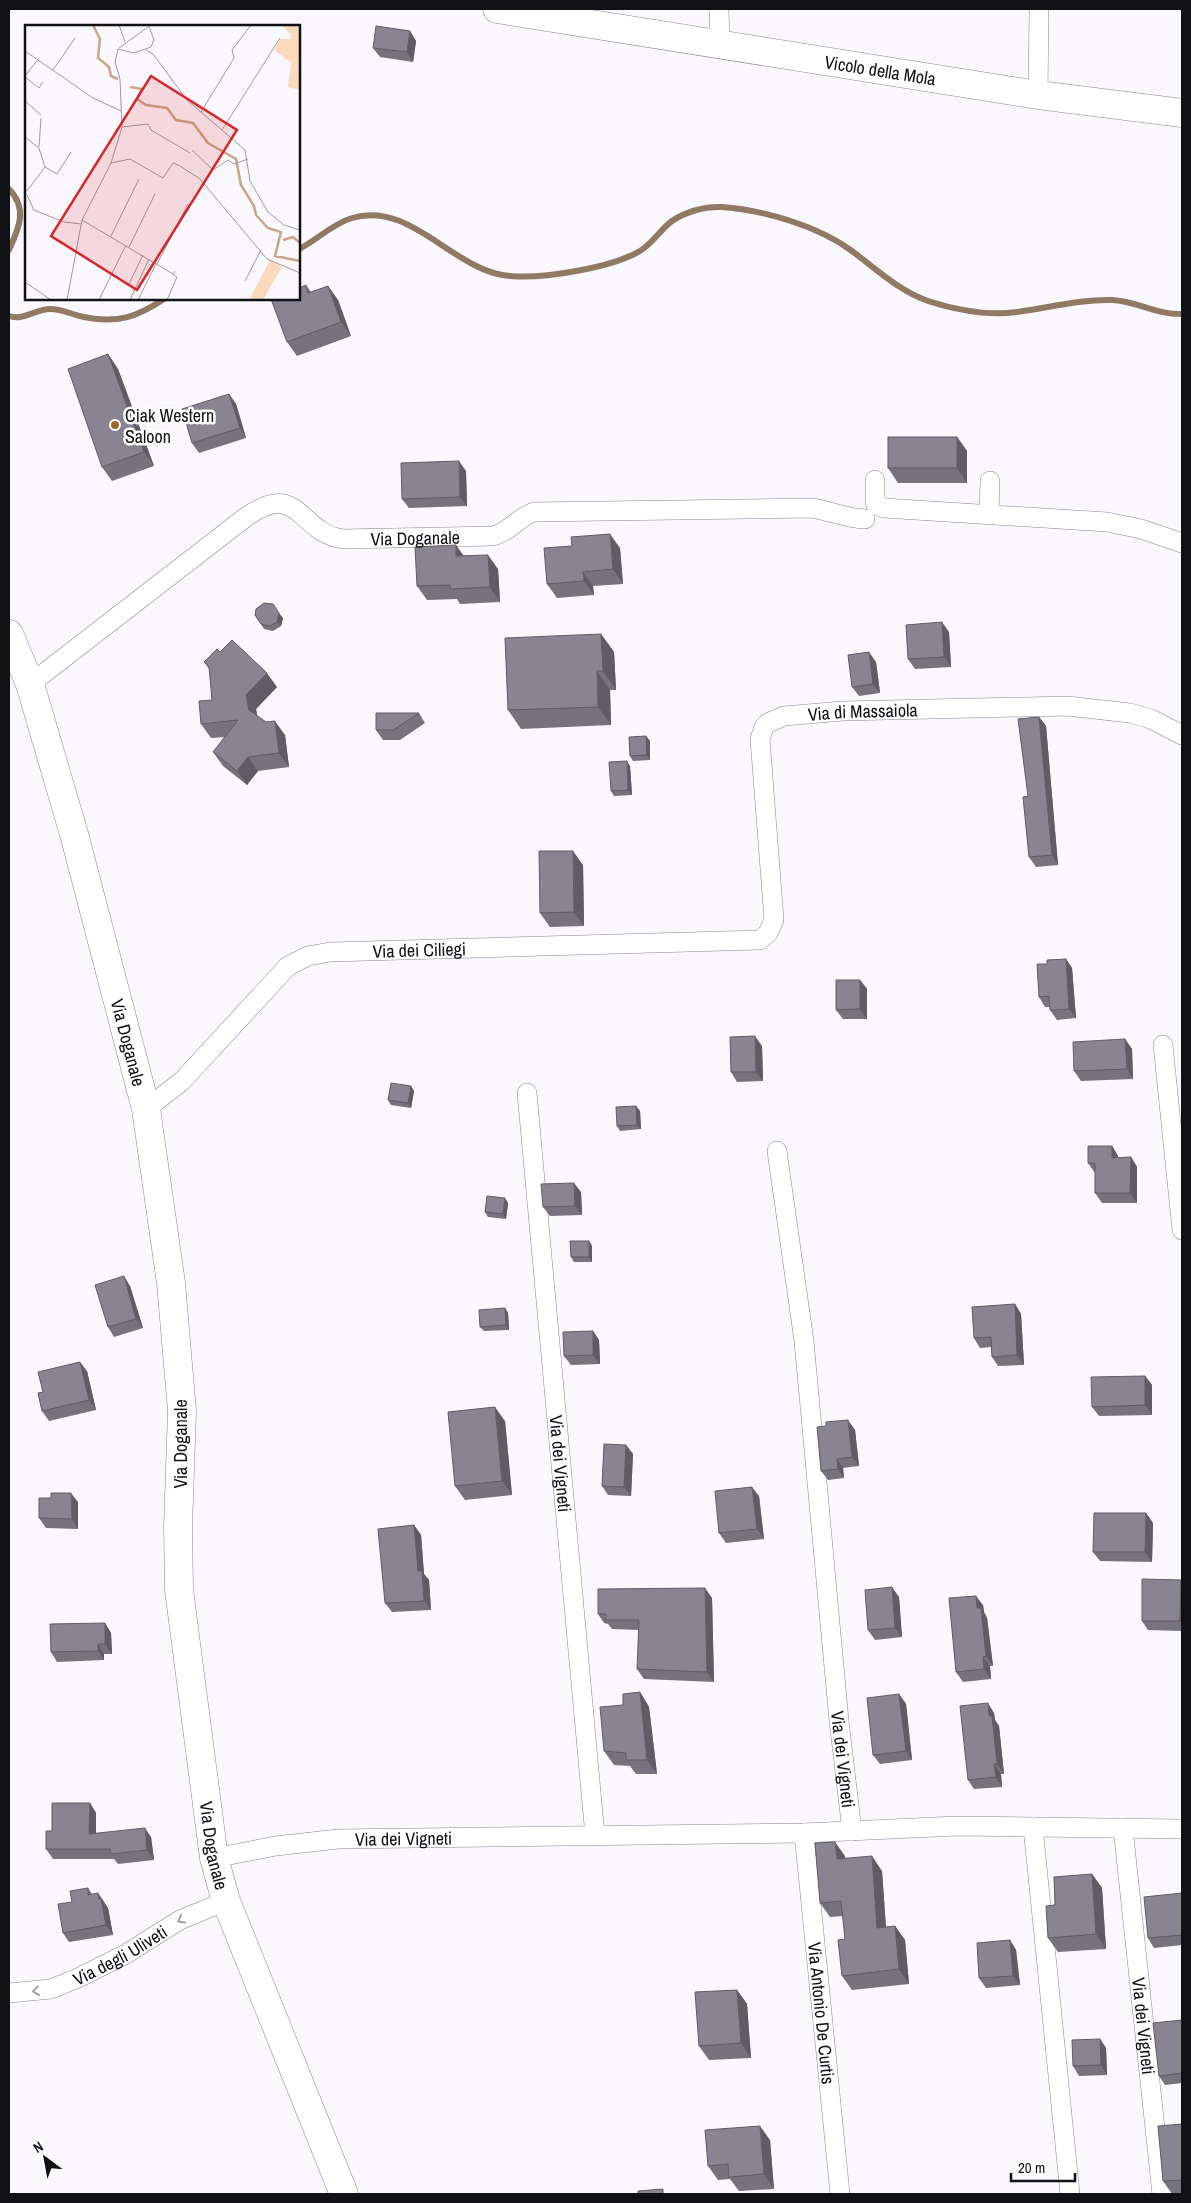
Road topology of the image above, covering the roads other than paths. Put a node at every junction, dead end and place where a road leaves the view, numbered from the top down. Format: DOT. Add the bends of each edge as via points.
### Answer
graph roads {
  1 [pos="497,9"];
  2 [pos="719,9"];
  3 [pos="1039,9"];
  4 [pos="720,46"];
  5 [pos="1038,95"];
  6 [pos="1178,113"];
  7 [pos="875,480"];
  8 [pos="990,481"];
  9 [pos="989,514"];
  10 [pos="865,519"];
  11 [pos="1182,544"];
  12 [pos="9,634"];
  13 [pos="30,684"];
  14 [pos="1182,735"];
  15 [pos="756,941"];
  16 [pos="1163,1045"];
  17 [pos="527,1093"];
  18 [pos="146,1109"];
  19 [pos="777,1151"];
  20 [pos="1182,1230"];
  21 [pos="1033,1827"];
  22 [pos="1123,1828"];
  23 [pos="1182,1828"];
  24 [pos="852,1831"];
  25 [pos="804,1833"];
  26 [pos="595,1836"];
  27 [pos="214,1858"];
  28 [pos="226,1901"];
  29 [pos="9,1993"];
  30 [pos="344,2194"];
  31 [pos="840,2194"];
  32 [pos="1070,2194"];
  33 [pos="1162,2194"];
  1 -- 4 [label="main road, Vicolo della Mola"];
  2 -- 4 [label="street"];
  3 -- 5 [label="street"];
  4 -- 5 [label="main road, Vicolo della Mola"];
  5 -- 6 [label="main road, Vicolo della Mola"];
  7 -- 9 [label="street" via="875,501 880,507"];
  8 -- 9 [label="street"];
  9 -- 11 [label="street" via="1124,525"];
  10 -- 13 [label="street, Via Doganale" via="846,518 812,508 534,512 507,531 493,536 343,539 327,534 287,505 272,502 246,516"];
  12 -- 13 [label="main road, Via Doganale"];
  13 -- 18 [label="main road, Via Doganale" via="76,843"];
  14 -- 15 [label="street, Via di Massaiola" via="1151,719 1130,713 1067,706 836,712 784,716 773,720 761,733 760,753 774,920 766,936"];
  15 -- 18 [label="street, Via dei Ciliegi" via="330,952 308,956 288,966 182,1081"];
  16 -- 20 [label="street"];
  17 -- 26 [label="street, Via dei Vigneti"];
  18 -- 27 [label="main road, Via Doganale" via="171,1284 182,1411 179,1590"];
  19 -- 24 [label="street, Via dei Vigneti" via="804,1341"];
  21 -- 22 [label="street, Via dei Vigneti"];
  21 -- 24 [label="street, Via dei Vigneti" via="957,1826"];
  21 -- 32 [label="street"];
  22 -- 23 [label="street, Via dei Vigneti"];
  22 -- 33 [label="street, Via dei Vigneti"];
  24 -- 25 [label="street, Via dei Vigneti"];
  25 -- 26 [label="street, Via dei Vigneti"];
  25 -- 31 [label="street, Via Antonio De Curtis"];
  26 -- 27 [label="street, Via dei Vigneti" via="338,1839"];
  27 -- 28 [label="main road, Via Doganale"];
  28 -- 29 [label="street, Via degli Uliveti, one-way" via="180,1920 126,1954 78,1978 51,1989"];
  28 -- 30 [label="main road, Via Doganale"];
}
